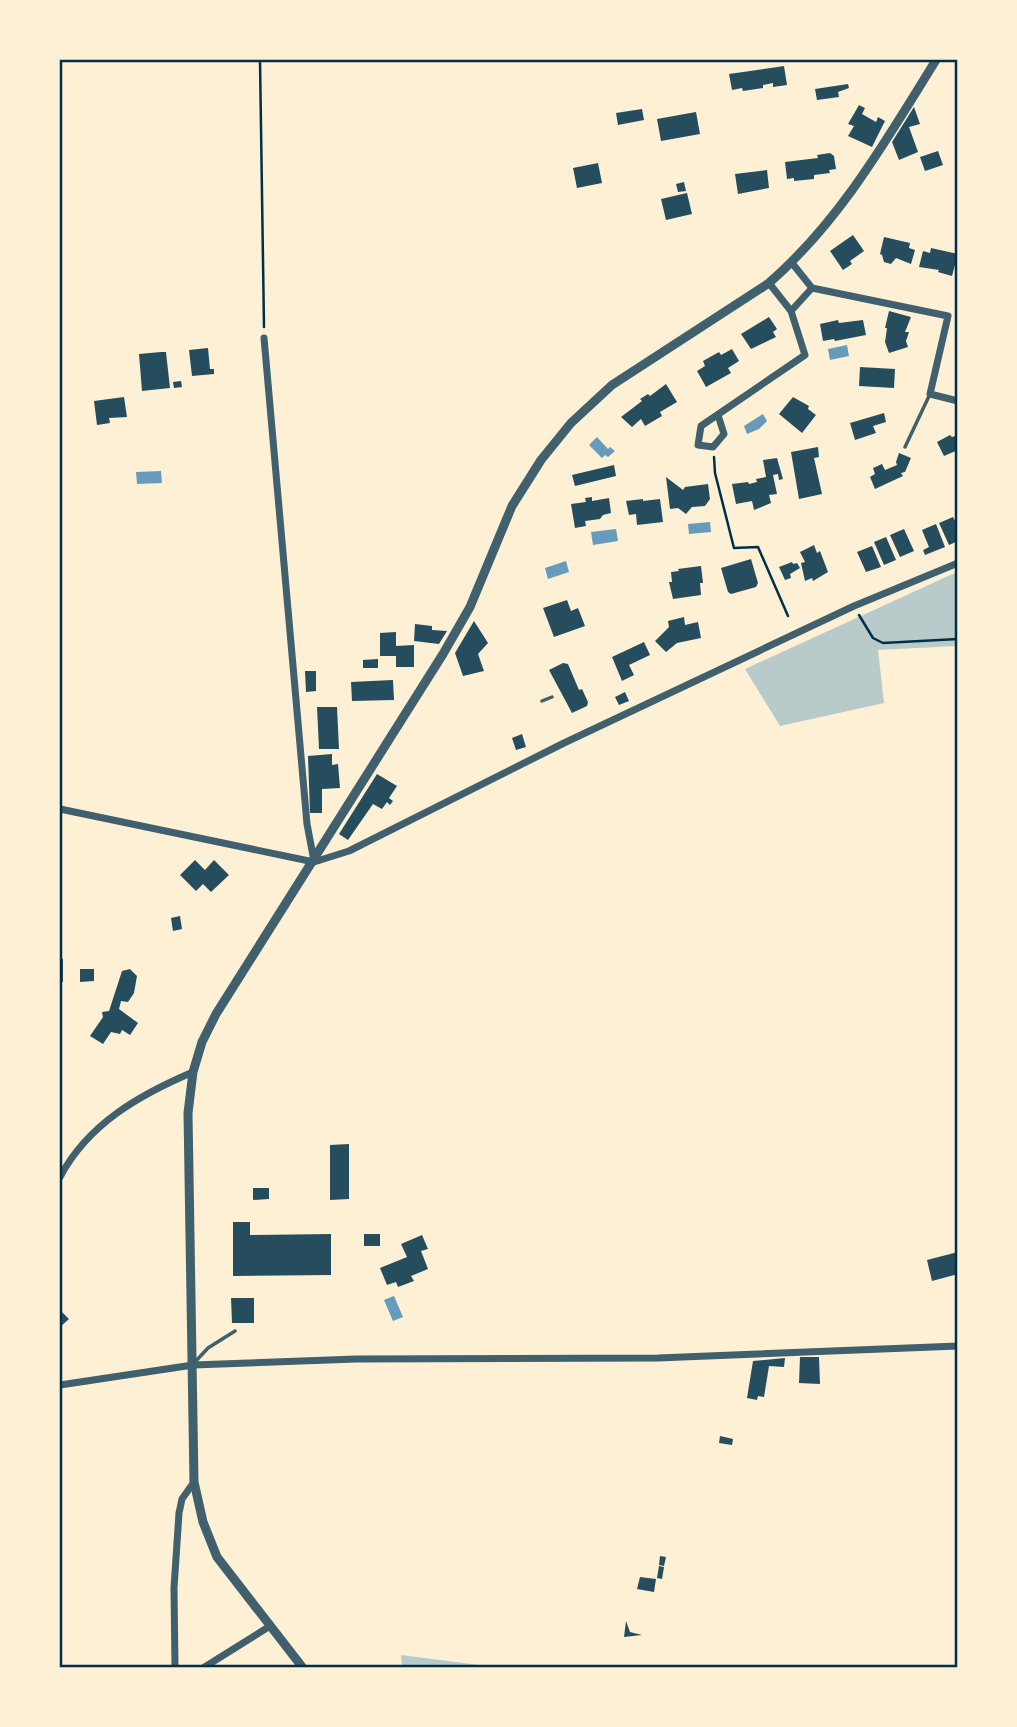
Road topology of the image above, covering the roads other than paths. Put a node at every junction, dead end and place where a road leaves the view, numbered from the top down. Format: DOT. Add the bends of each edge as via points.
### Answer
graph roads {
  1 [pos="936,60"];
  2 [pos="792,263"];
  3 [pos="769,283"];
  4 [pos="812,288"];
  5 [pos="791,311"];
  6 [pos="264,338"];
  7 [pos="930,394"];
  8 [pos="957,401"];
  9 [pos="718,415"];
  10 [pos="905,447"];
  11 [pos="957,563"];
  12 [pos="552,696"];
  13 [pos="542,701"];
  14 [pos="60,809"];
  15 [pos="314,862"];
  16 [pos="193,1072"];
  17 [pos="60,1177"];
  18 [pos="235,1331"];
  19 [pos="957,1346"];
  20 [pos="193,1365"];
  21 [pos="60,1385"];
  22 [pos="194,1482"];
  23 [pos="270,1626"];
  24 [pos="175,1668"];
  25 [pos="203,1668"];
  26 [pos="303,1668"];
  1 -- 2 [label="street" via="860,180"];
  2 -- 3 [label="street"];
  2 -- 4 [label="street"];
  3 -- 5 [label="street"];
  3 -- 15 [label="street" via="612,385 570,423 512,506 471,607"];
  4 -- 5 [label="street"];
  4 -- 7 [label="street" via="948,316"];
  5 -- 9 [label="street" via="806,355"];
  6 -- 15 [label="street"];
  7 -- 8 [label="street"];
  7 -- 10 [label="lane"];
  9 -- 9 [label="street" via="701,426 698,445 713,447 724,434"];
  11 -- 15 [label="street" via="564,743 349,851"];
  12 -- 13 [label="lane"];
  14 -- 15 [label="street"];
  15 -- 16 [label="street" via="216,1014"];
  16 -- 17 [label="street" via="113,1116 77,1148"];
  16 -- 20 [label="street" via="187,1156"];
  18 -- 20 [label="lane" via="208,1348"];
  19 -- 20 [label="street" via="652,1358 462,1357"];
  20 -- 21 [label="street"];
  20 -- 22 [label="street"];
  22 -- 23 [label="street" via="217,1557"];
  22 -- 24 [label="street" via="178,1513"];
  23 -- 25 [label="street"];
  23 -- 26 [label="street"];
}
